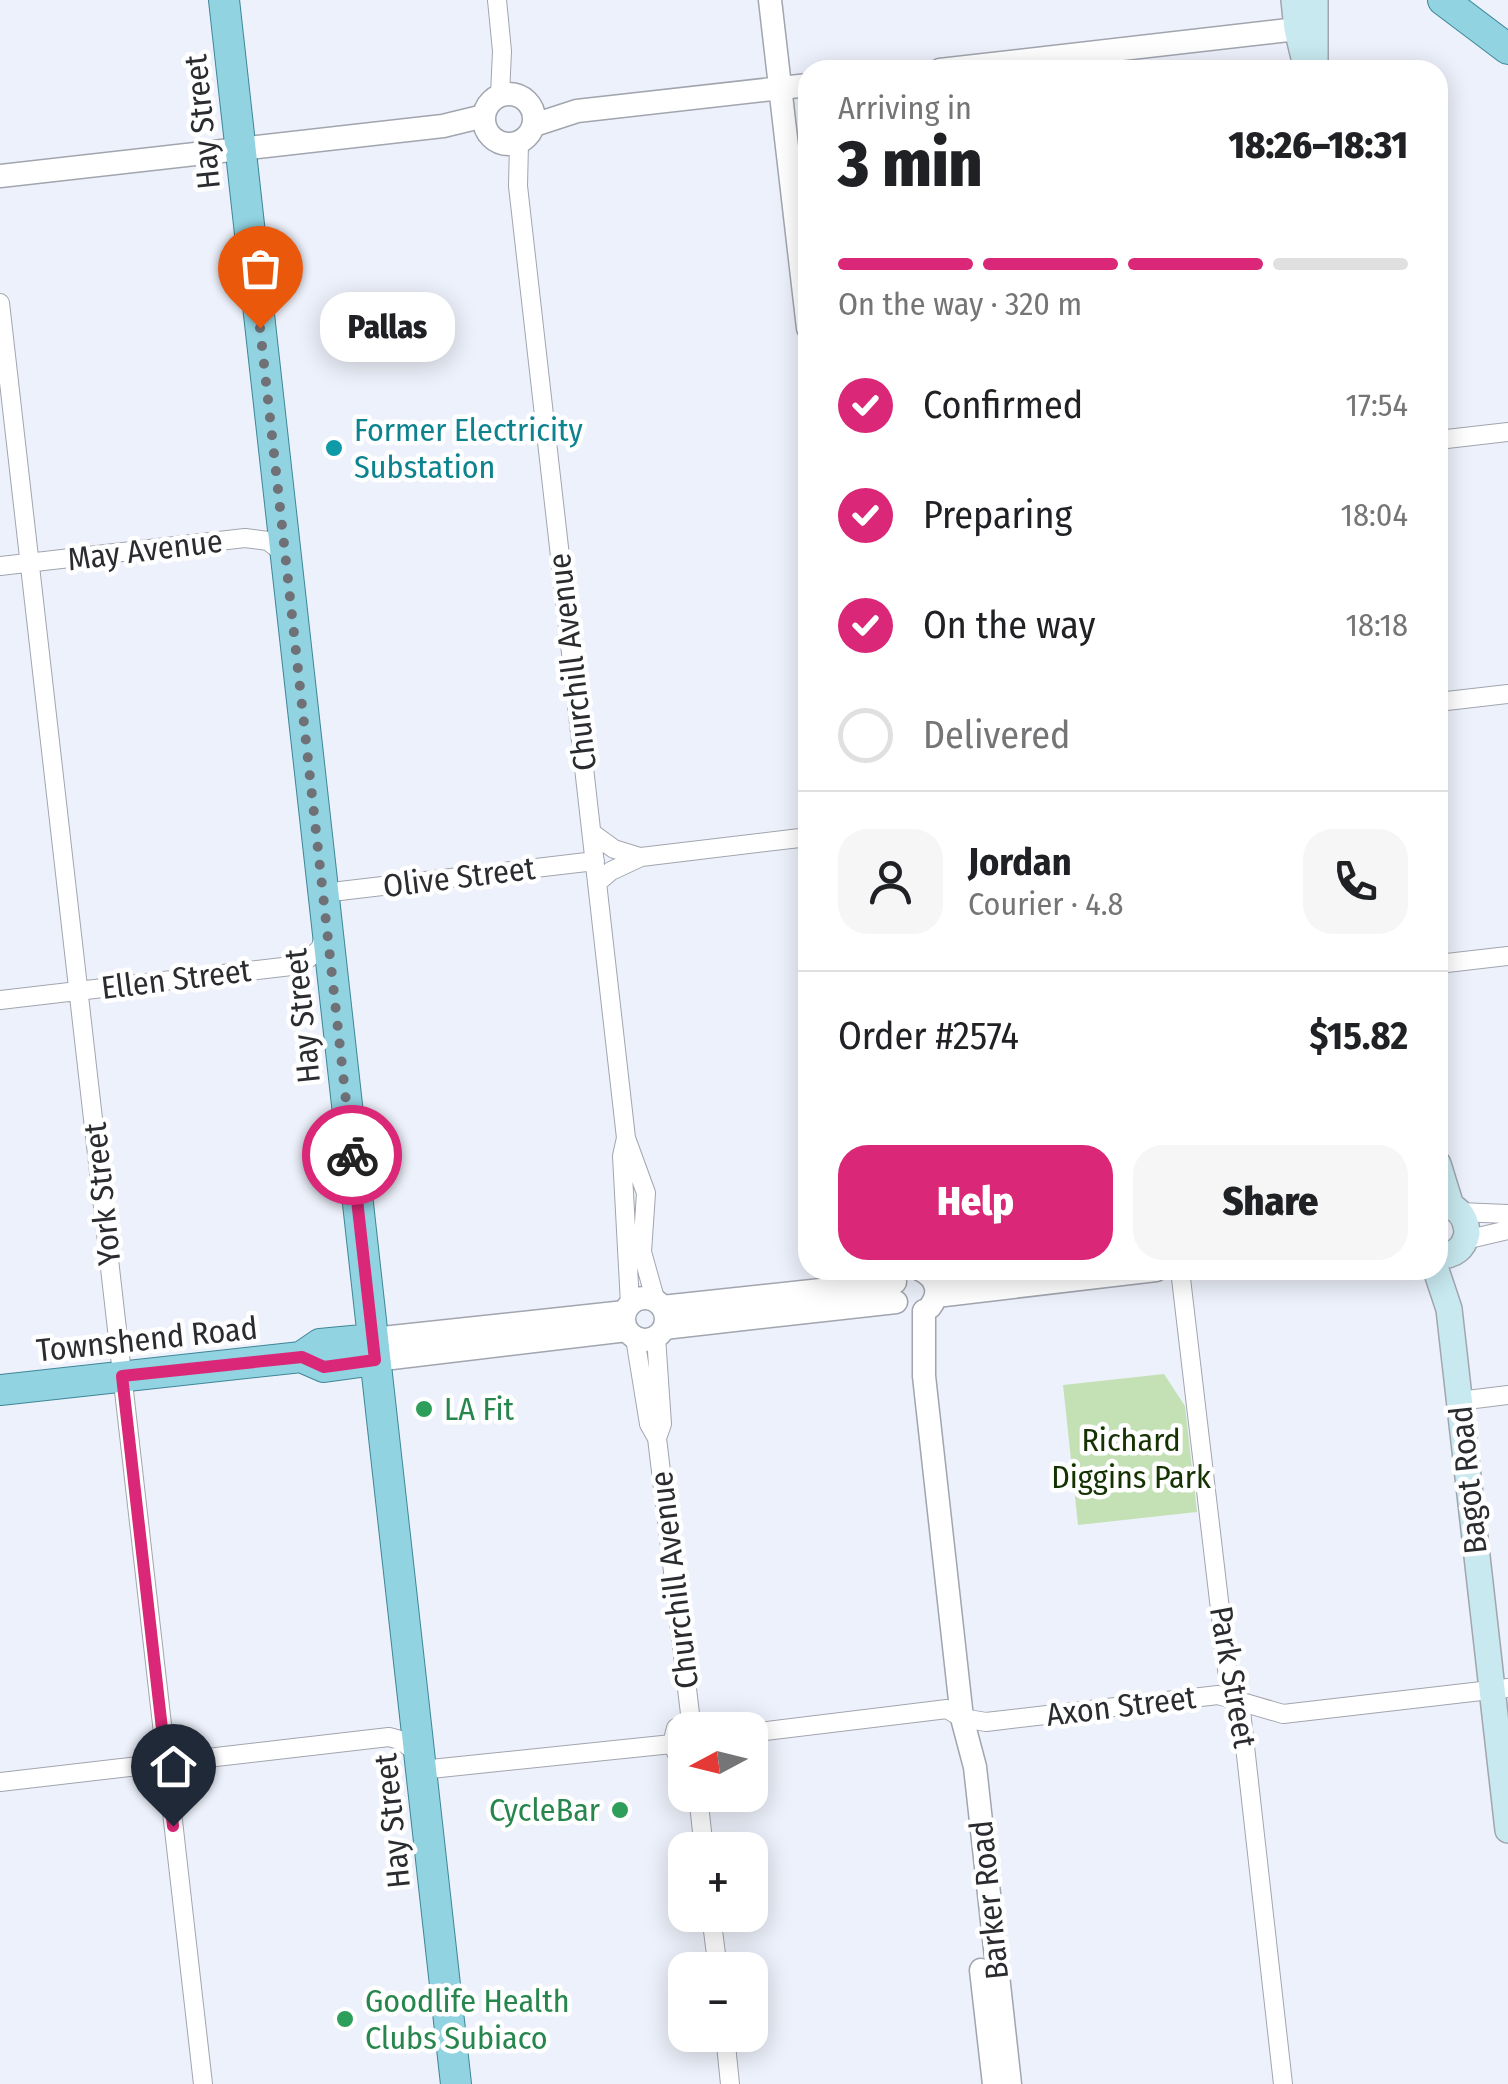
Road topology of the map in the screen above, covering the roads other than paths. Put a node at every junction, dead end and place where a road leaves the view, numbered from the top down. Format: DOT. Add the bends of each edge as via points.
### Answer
graph roads {
  1 [pos="224,0"];
  2 [pos="497,0"];
  3 [pos="770,0"];
  4 [pos="1294,0"];
  5 [pos="1315,0"];
  6 [pos="1443,0"];
  7 [pos="1297,30"];
  8 [pos="1508,49"];
  9 [pos="1069,60"];
  10 [pos="1305,60"];
  11 [pos="1315,60"];
  12 [pos="798,86"];
  13 [pos="780,88"];
  14 [pos="517,118"];
  15 [pos="485,122"];
  16 [pos="240,149"];
  17 [pos="0,176"];
  18 [pos="798,242"];
  19 [pos="0,303"];
  20 [pos="1508,432"];
  21 [pos="1448,439"];
  22 [pos="286,555"];
  23 [pos="31,563"];
  24 [pos="0,566"];
  25 [pos="1508,694"];
  26 [pos="1448,701"];
  27 [pos="592,833"];
  28 [pos="798,838"];
  29 [pos="640,857"];
  30 [pos="595,861"];
  31 [pos="597,884"];
  32 [pos="325,908"];
  33 [pos="1508,956"];
  34 [pos="1448,963"];
  35 [pos="79,991"];
  36 [pos="0,1000"];
  37 [pos="626,1138"];
  38 [pos="1449,1207"];
  39 [pos="1508,1214"];
  40 [pos="1508,1230"];
  41 [pos="1448,1255"];
  42 [pos="953,1280"];
  43 [pos="1012,1280"];
  44 [pos="1181,1280"];
  45 [pos="912,1287"];
  46 [pos="644,1320"];
  47 [pos="374,1350"];
  48 [pos="122,1376"];
  49 [pos="0,1390"];
  50 [pos="1508,1396"];
  51 [pos="1460,1401"];
  52 [pos="1500,1689"];
  53 [pos="1240,1702"];
  54 [pos="696,1712"];
  55 [pos="962,1718"];
  56 [pos="768,1731"];
  57 [pos="668,1751"];
  58 [pos="166,1762"];
  59 [pos="420,1762"];
  60 [pos="0,1782"];
  61 [pos="1508,1830"];
  62 [pos="727,2052"];
  63 [pos="453,2077"];
  64 [pos="202,2084"];
  65 [pos="730,2084"];
  66 [pos="994,2084"];
  67 [pos="1010,2084"];
  68 [pos="1283,2084"];
  1 -- 16 [label="main road, Hay Street"];
  2 -- 14 [label="street, Churchill Avenue"];
  3 -- 13 [label="street"];
  4 -- 7 [label="main road"];
  5 -- 11 [label="main road"];
  6 -- 8 [label="main road"];
  7 -- 9 [label="street"];
  7 -- 10 [label="main road"];
  12 -- 13 [label="street"];
  13 -- 14 [label="street"];
  13 -- 18 [label="street"];
  14 -- 15 [label="street" via="493,138"];
  14 -- 15 [label="street" via="490,103"];
  14 -- 27 [label="street, Churchill Avenue" via="518,186"];
  15 -- 16 [label="street"];
  16 -- 17 [label="street"];
  16 -- 22 [label="main road, Hay Street"];
  19 -- 23 [label="street, York Street"];
  20 -- 21 [label="street"];
  22 -- 23 [label="street, May Avenue" via="250,538"];
  22 -- 32 [label="main road, Hay Street"];
  23 -- 24 [label="street, May Avenue"];
  23 -- 35 [label="street, York Street"];
  25 -- 26 [label="street"];
  27 -- 29 [label="street"];
  27 -- 30 [label="street, Churchill Avenue"];
  28 -- 29 [label="street"];
  29 -- 31 [label="street"];
  30 -- 31 [label="street, Churchill Avenue"];
  30 -- 32 [label="street, Olive Street"];
  31 -- 37 [label="street, Churchill Avenue"];
  32 -- 35 [label="street, Ellen Street" via="320,949 300,965"];
  32 -- 47 [label="main road, Hay Street"];
  33 -- 34 [label="street"];
  35 -- 36 [label="street, Ellen Street"];
  35 -- 48 [label="street, York Street"];
  37 -- 46 [label="street, Churchill Avenue" via="622,1156"];
  37 -- 46 [label="street, Churchill Avenue" via="646,1193"];
  38 -- 39 [label="street"];
  38 -- 41 [label="main road, Bagot Road" via="1466,1225"];
  40 -- 41 [label="street"];
  41 -- 51 [label="main road, Bagot Road"];
  42 -- 45 [label="street, Townshend Road"];
  43 -- 45 [label="street, Townshend Road"];
  44 -- 53 [label="street, Park Street" via="1228,1677"];
  45 -- 46 [label="street, Townshend Road"];
  45 -- 55 [label="street, Barker Road"];
  46 -- 47 [label="street, Townshend Road"];
  46 -- 54 [label="street, Churchill Avenue"];
  47 -- 48 [label="main road, Townshend Road" via="320,1344 302,1357"];
  47 -- 59 [label="main road, Hay Street"];
  48 -- 49 [label="main road, Townshend Road"];
  48 -- 58 [label="street, York Street"];
  50 -- 51 [label="street"];
  51 -- 52 [label="main road, Bagot Road"];
  52 -- 53 [label="street, Axon Street" via="1283,1714"];
  52 -- 61 [label="main road, Bagot Road"];
  53 -- 55 [label="street, Axon Street" via="1218,1694 986,1722"];
  53 -- 68 [label="street, Park Street"];
  55 -- 56 [label="street, Axon Street" via="947,1709"];
  55 -- 66 [label="street, Barker Road" via="960,1770"];
  55 -- 67 [label="street, Barker Road" via="974,1766"];
  57 -- 59 [label="street"];
  58 -- 59 [label="street" via="388,1737 400,1740"];
  58 -- 60 [label="street"];
  58 -- 64 [label="street, York Street"];
  59 -- 63 [label="main road, Hay Street"];
  62 -- 65 [label="street"];
}
